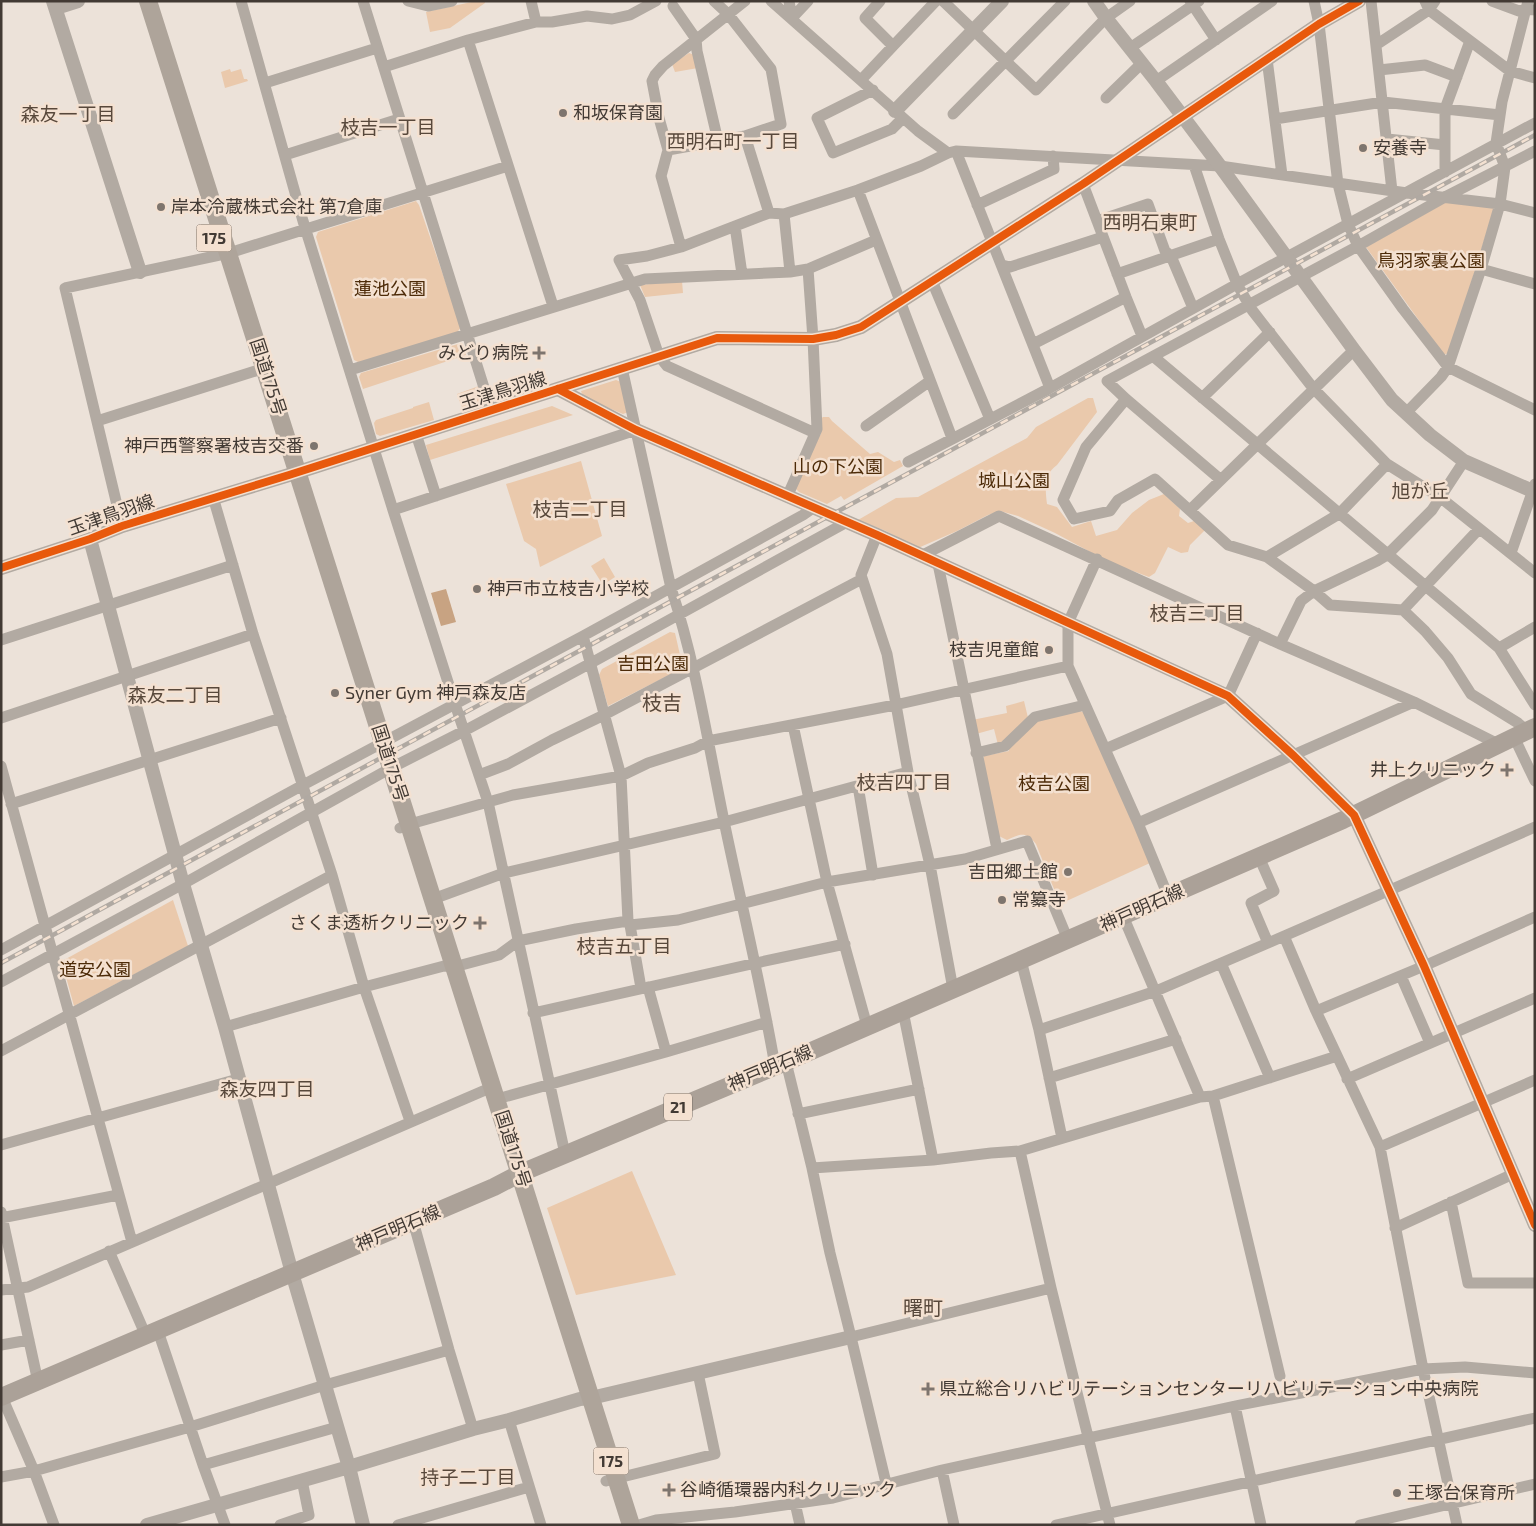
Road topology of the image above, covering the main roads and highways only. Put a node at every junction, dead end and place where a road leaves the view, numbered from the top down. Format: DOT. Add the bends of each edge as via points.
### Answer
graph roads {
  1 [pos="138,1"];
  2 [pos="148,1"];
  3 [pos="224,254"];
  4 [pos="1519,735"];
  5 [pos="405,826"];
  6 [pos="449,967"];
  7 [pos="516,1176"];
  8 [pos="2,1397"];
  9 [pos="611,1480"];
  10 [pos="620,1525"];
  11 [pos="631,1525"];
  1 -- 3 [label="highway, 国道175号 / 175"];
  2 -- 3 [label="highway, 国道175号 / 175"];
  3 -- 5 [label="highway, 国道175号 / 175"];
  4 -- 7 [label="main road, 神戸明石線 / 21" via="1259,857"];
  5 -- 6 [label="highway, 国道175号 / 175"];
  5 -- 6 [label="highway, 国道175号 / 175" via="433,899"];
  6 -- 7 [label="highway, 国道175号 / 175"];
  7 -- 8 [label="main road, 神戸明石線 / 21"];
  7 -- 9 [label="highway, 国道175号 / 175"];
  9 -- 10 [label="highway, 国道175号 / 175"];
  9 -- 11 [label="highway, 国道175号 / 175"];
}
